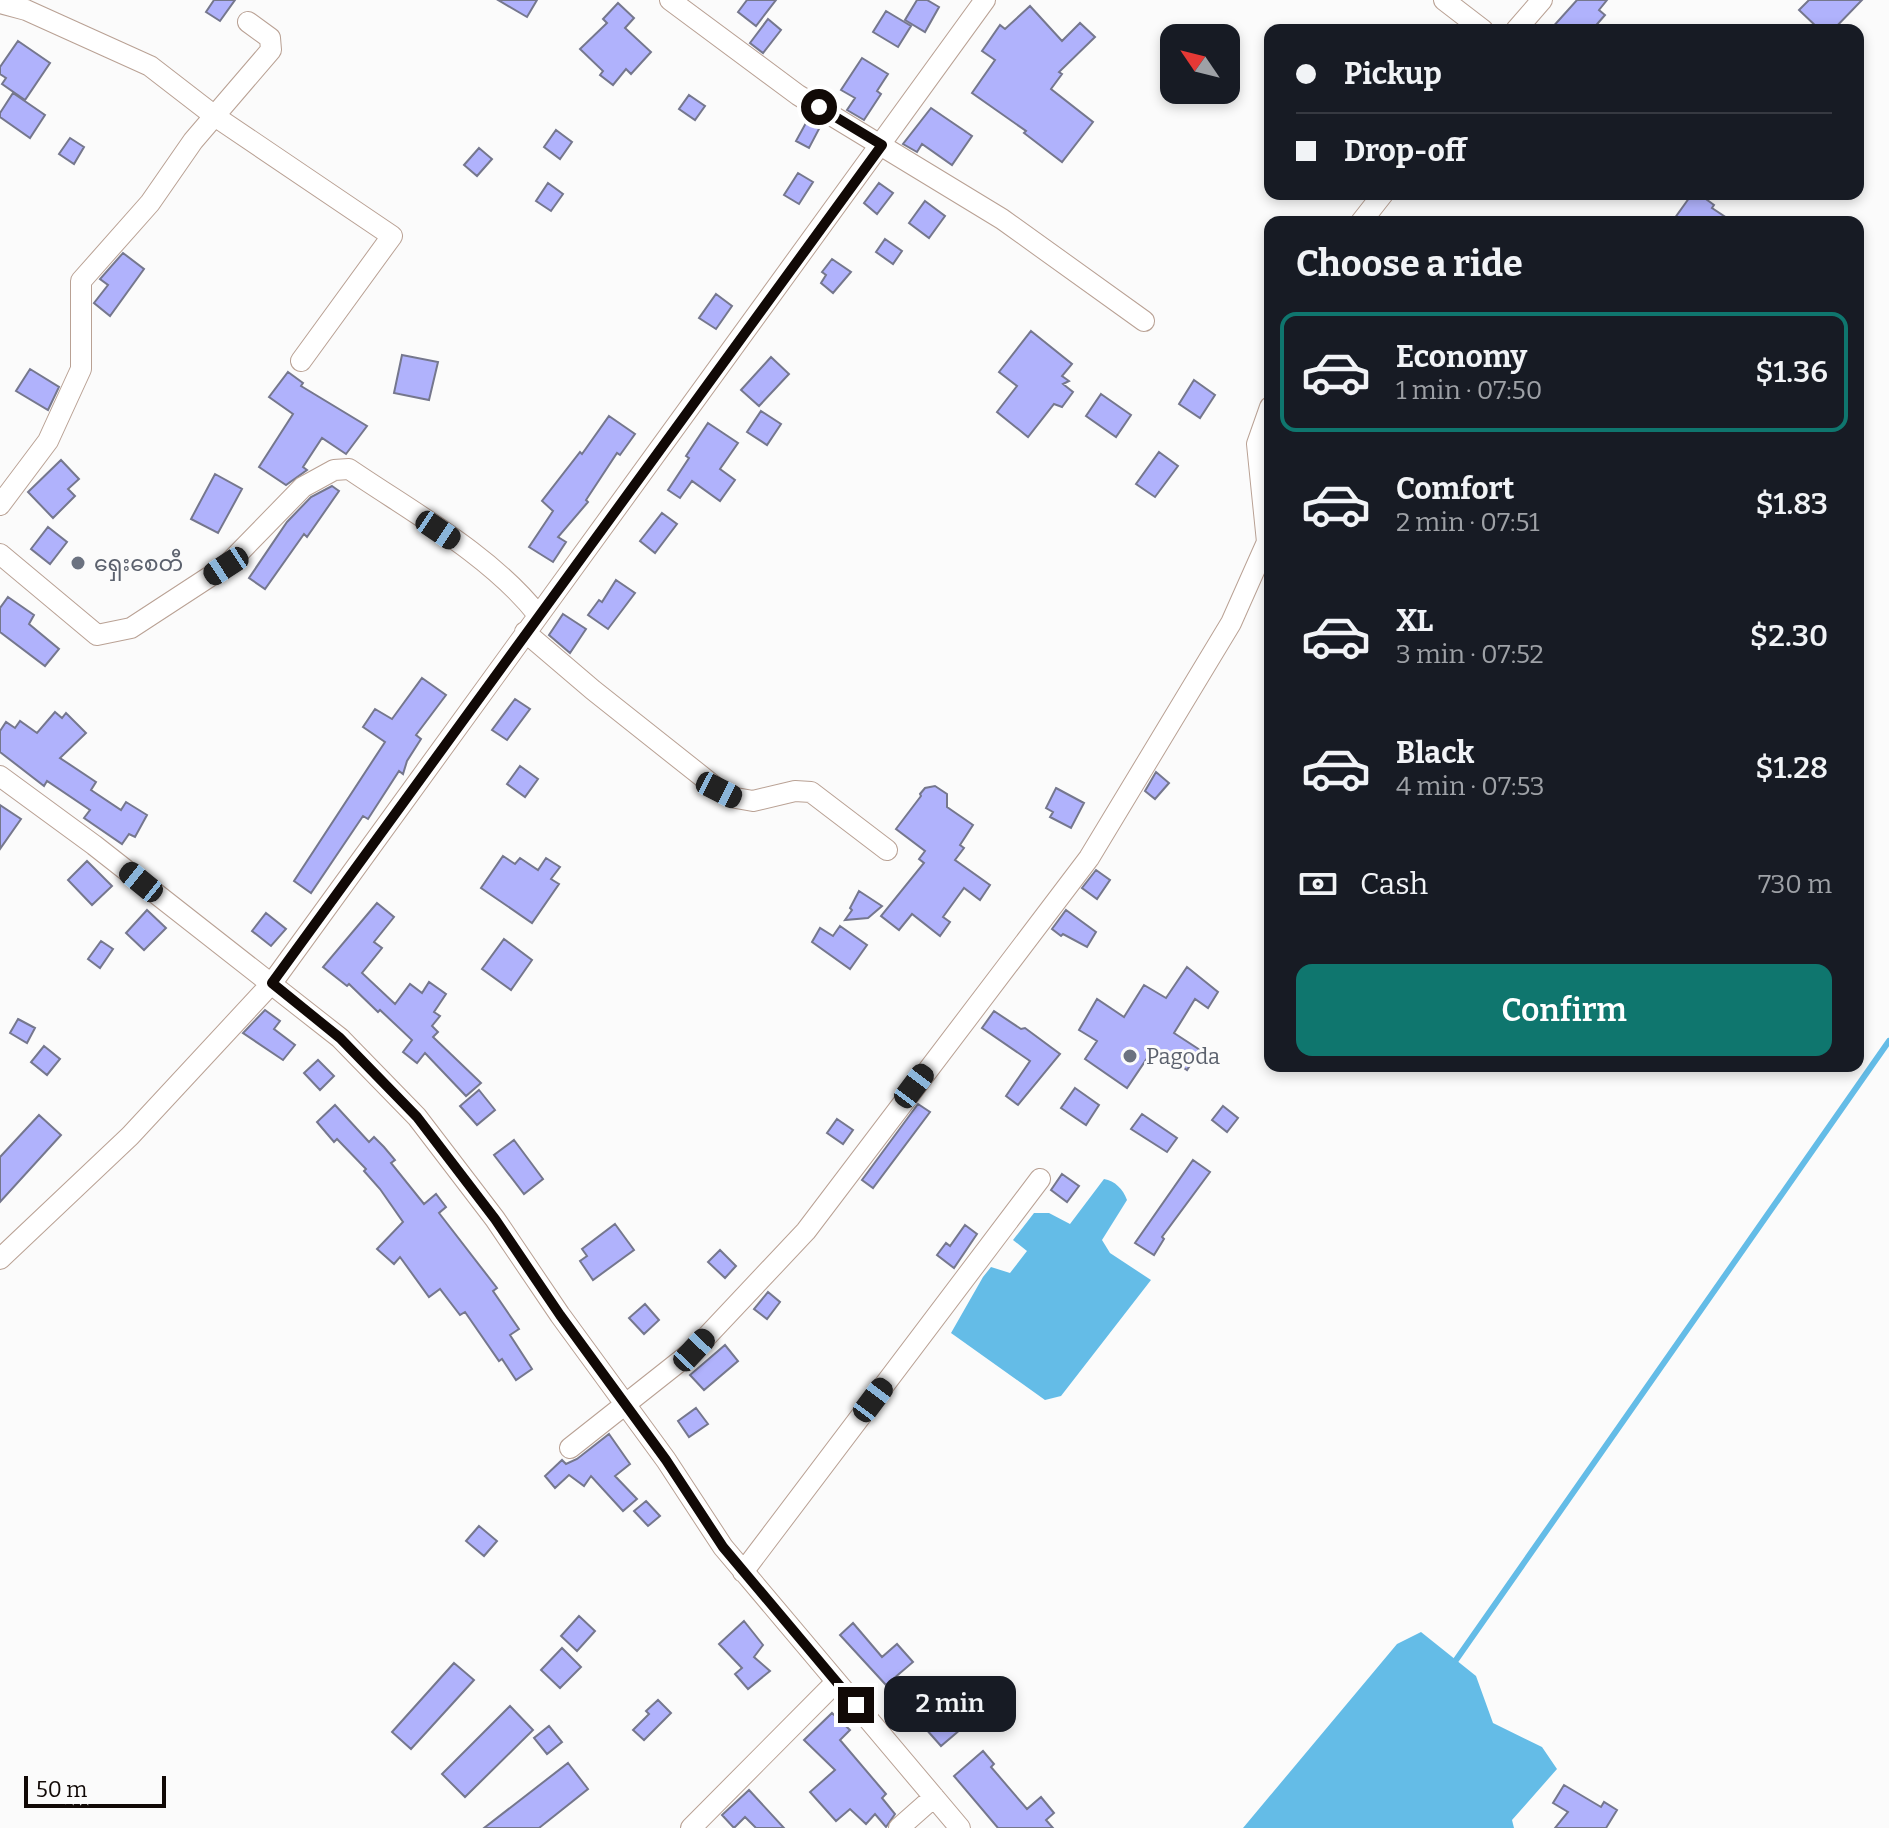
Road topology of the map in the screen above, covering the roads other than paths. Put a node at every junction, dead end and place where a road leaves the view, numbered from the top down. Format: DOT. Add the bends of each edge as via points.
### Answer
graph roads {
  1 [pos="670,0"];
  2 [pos="985,0"];
  3 [pos="1444,0"];
  4 [pos="1542,0"];
  5 [pos="0,3"];
  6 [pos="248,22"];
  7 [pos="1475,24"];
  8 [pos="1521,24"];
  9 [pos="216,117"];
  10 [pos="882,145"];
  11 [pos="1378,200"];
  12 [pos="1366,216"];
  13 [pos="1144,321"];
  14 [pos="301,361"];
  15 [pos="1264,424"];
  16 [pos="0,505"];
  17 [pos="1264,513"];
  18 [pos="1264,549"];
  19 [pos="0,554"];
  20 [pos="538,615"];
  21 [pos="525,632"];
  22 [pos="0,776"];
  23 [pos="887,850"];
  24 [pos="272,983"];
  25 [pos="1040,1179"];
  26 [pos="0,1259"];
  27 [pos="626,1405"];
  28 [pos="570,1448"];
  29 [pos="743,1572"];
  30 [pos="836,1682"];
  31 [pos="934,1797"];
  32 [pos="691,1828"];
  33 [pos="899,1828"];
  34 [pos="960,1828"];
  1 -- 10 [label="street" via="798,95"];
  2 -- 10 [label="street"];
  3 -- 7 [label="street"];
  4 -- 8 [label="street"];
  5 -- 9 [label="street" via="150,66"];
  6 -- 9 [label="street" via="270,38 271,50"];
  9 -- 14 [label="street" via="392,236"];
  9 -- 16 [label="street" via="81,281 81,369 48,441"];
  10 -- 13 [label="street" via="1002,219"];
  10 -- 20 [label="street"];
  11 -- 12 [label="street"];
  15 -- 17 [label="street" via="1257,444"];
  18 -- 27 [label="street" via="1231,623 1089,858 806,1231 694,1350"];
  19 -- 20 [label="street" via="97,635 131,628 226,566 303,487 334,470 349,469 518,589"];
  20 -- 21 [label="street"];
  21 -- 23 [label="street" via="719,790 753,801 811,792"];
  21 -- 24 [label="street"];
  22 -- 24 [label="street"];
  24 -- 26 [label="street" via="130,1136"];
  24 -- 27 [label="street" via="340,1038 417,1117"];
  25 -- 29 [label="street"];
  27 -- 28 [label="street"];
  27 -- 29 [label="street"];
  29 -- 30 [label="street"];
  30 -- 31 [label="street"];
  30 -- 32 [label="street"];
  31 -- 33 [label="street"];
  31 -- 34 [label="street"];
}
